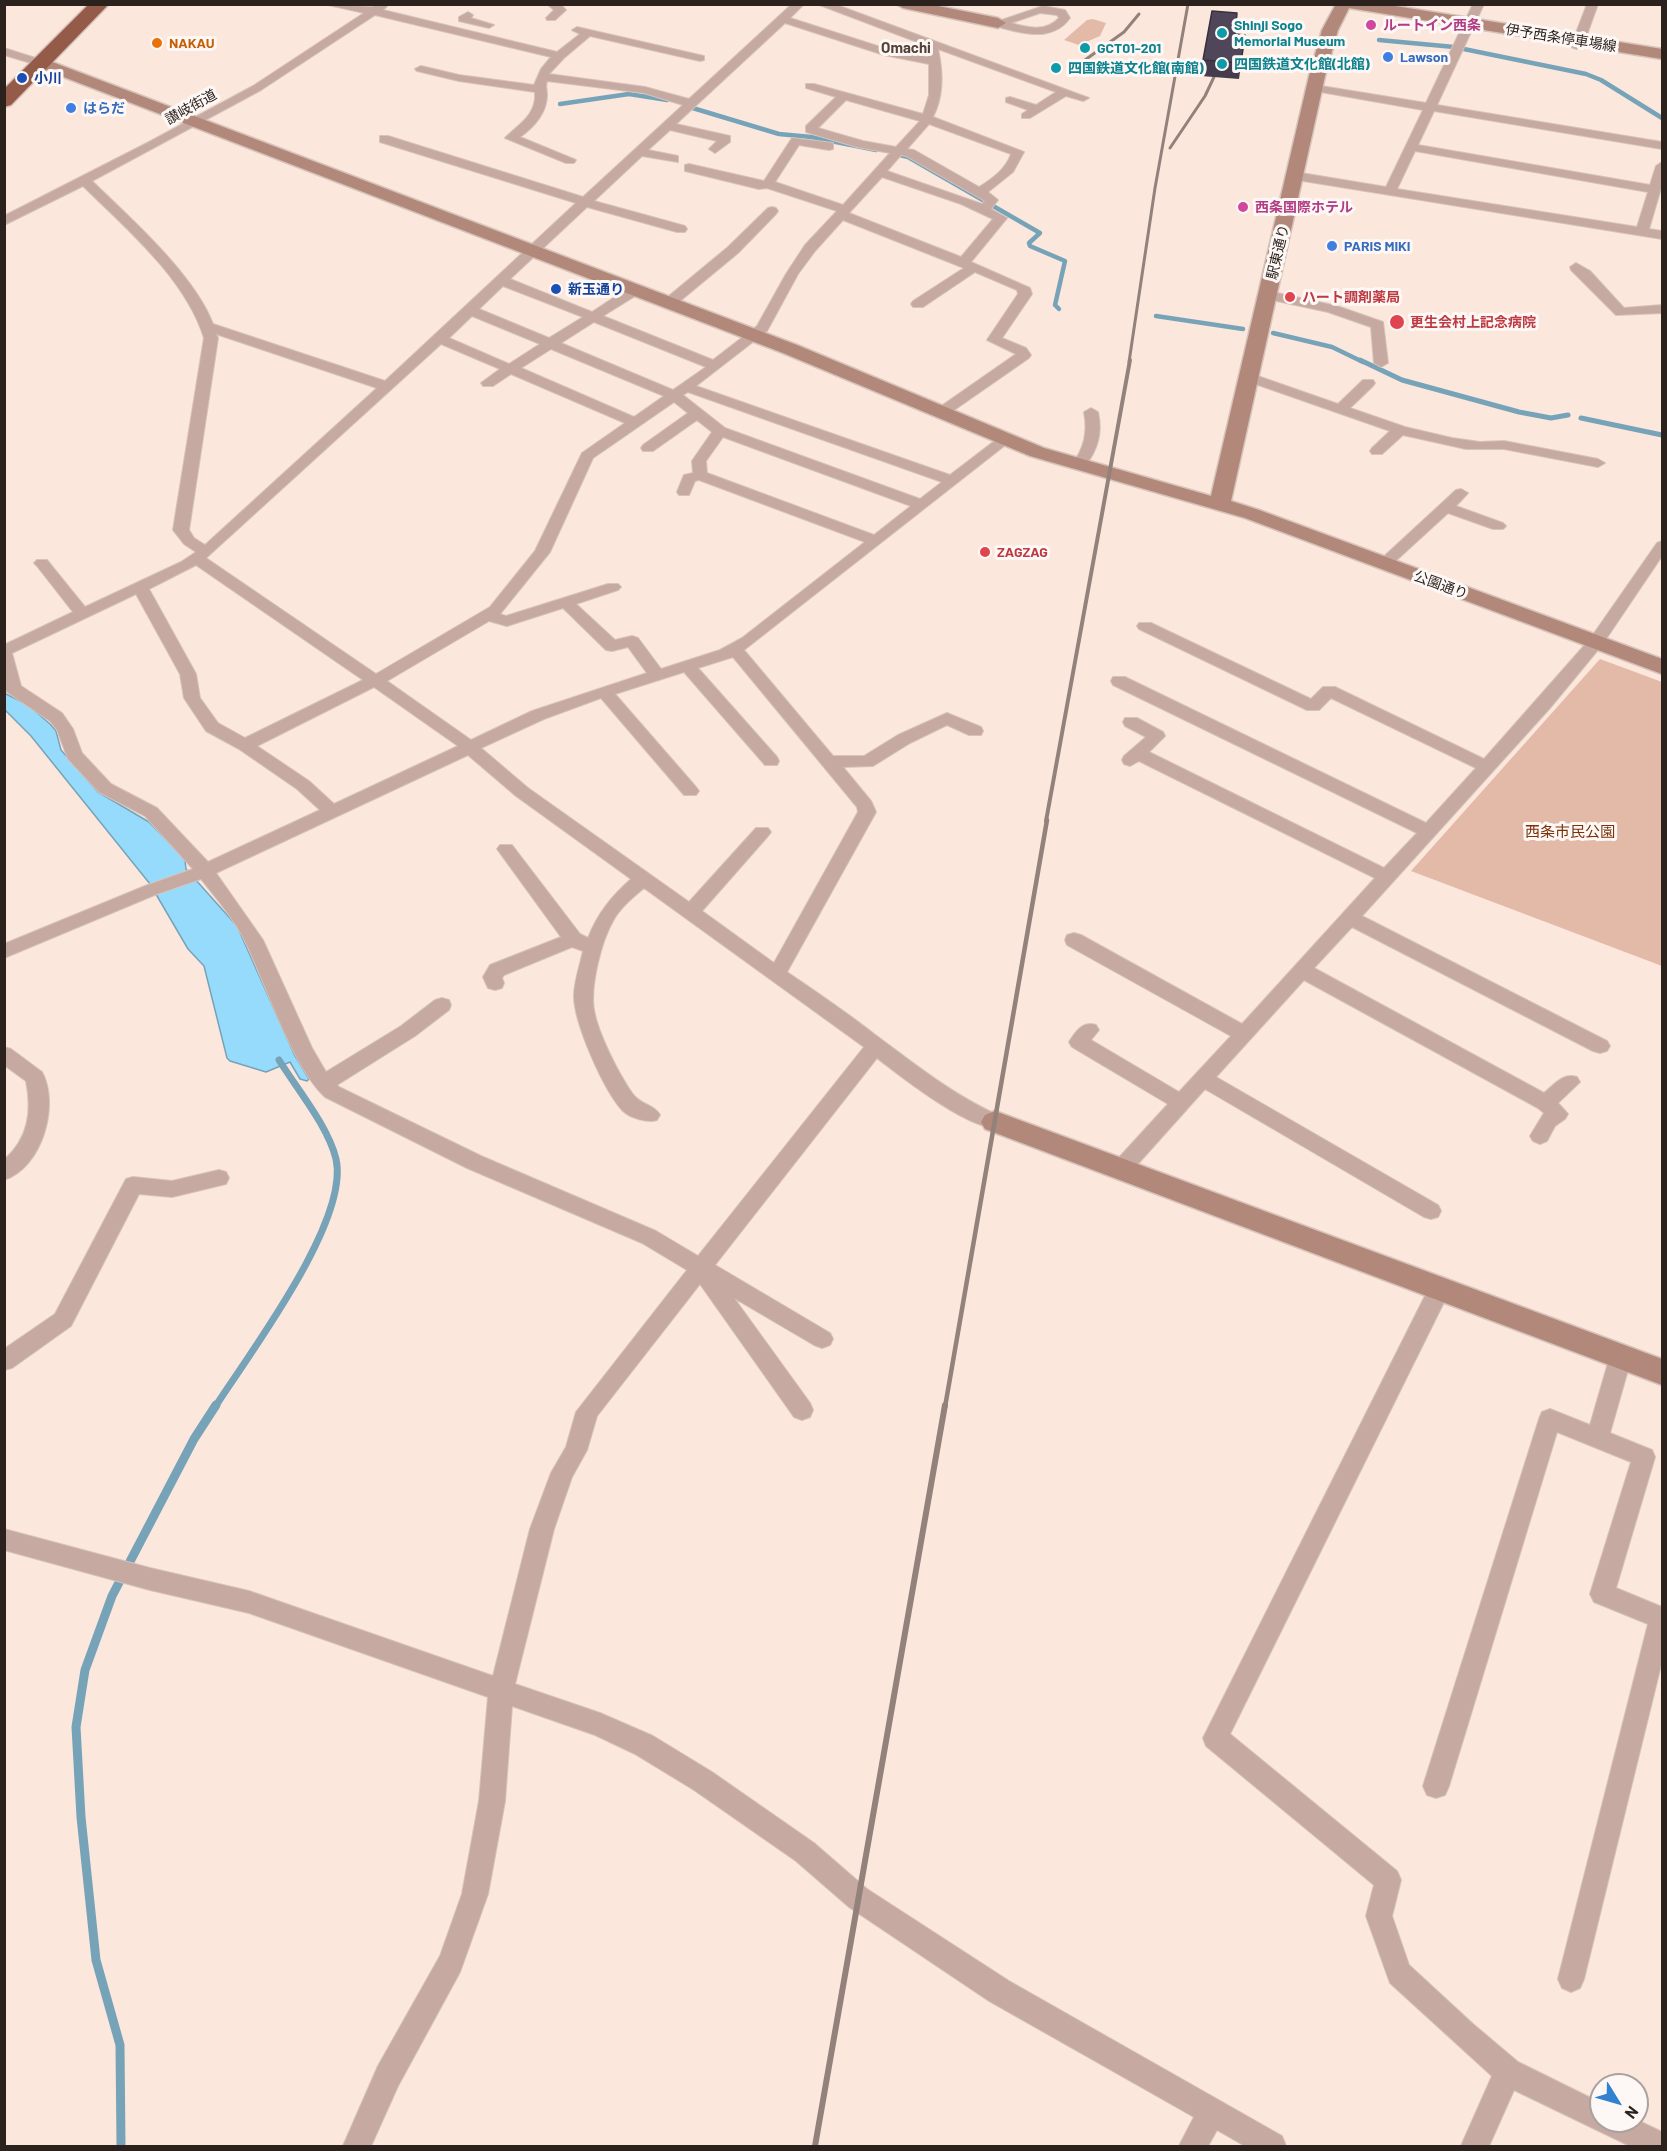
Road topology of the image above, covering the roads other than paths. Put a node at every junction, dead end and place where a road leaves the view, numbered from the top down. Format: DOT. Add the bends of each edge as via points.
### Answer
graph roads {
  1 [pos="100,4"];
  2 [pos="328,4"];
  3 [pos="552,4"];
  4 [pos="800,4"];
  5 [pos="822,4"];
  6 [pos="903,4"];
  7 [pos="1344,4"];
  8 [pos="1352,4"];
  9 [pos="1479,4"];
  10 [pos="1593,4"];
  11 [pos="379,8"];
  12 [pos="468,15"];
  13 [pos="551,18"];
  14 [pos="783,19"];
  15 [pos="1018,19"];
  16 [pos="998,23"];
  17 [pos="1470,23"];
  18 [pos="495,27"];
  19 [pos="574,29"];
  20 [pos="1032,31"];
  21 [pos="588,33"];
  22 [pos="1578,43"];
  23 [pos="931,45"];
  24 [pos="5,52"];
  25 [pos="1662,54"];
  26 [pos="559,56"];
  27 [pos="700,58"];
  28 [pos="41,63"];
  29 [pos="936,63"];
  30 [pos="421,69"];
  31 [pos="542,83"];
  32 [pos="810,86"];
  33 [pos="1315,88"];
  34 [pos="1064,92"];
  35 [pos="843,96"];
  36 [pos="1083,98"];
  37 [pos="1010,100"];
  38 [pos="4,101"];
  39 [pos="689,106"];
  40 [pos="1430,108"];
  41 [pos="1038,109"];
  42 [pos="1026,116"];
  43 [pos="927,119"];
  44 [pos="197,121"];
  45 [pos="668,126"];
  46 [pos="384,139"];
  47 [pos="1662,146"];
  48 [pos="1411,147"];
  49 [pos="716,149"];
  50 [pos="639,152"];
  51 [pos="895,154"];
  52 [pos="674,159"];
  53 [pos="570,160"];
  54 [pos="689,168"];
  55 [pos="879,172"];
  56 [pos="1295,176"];
  57 [pos="1660,178"];
  58 [pos="85,181"];
  59 [pos="768,184"];
  60 [pos="1390,191"];
  61 [pos="980,192"];
  62 [pos="585,202"];
  63 [pos="987,205"];
  64 [pos="1657,205"];
  65 [pos="772,211"];
  66 [pos="844,213"];
  67 [pos="4,221"];
  68 [pos="681,229"];
  69 [pos="1642,232"];
  70 [pos="1662,235"];
  71 [pos="533,250"];
  72 [pos="969,265"];
  73 [pos="1576,267"];
  74 [pos="501,280"];
  75 [pos="635,290"];
  76 [pos="1268,295"];
  77 [pos="669,303"];
  78 [pos="918,304"];
  79 [pos="1662,309"];
  80 [pos="470,310"];
  81 [pos="592,317"];
  82 [pos="210,327"];
  83 [pos="753,335"];
  84 [pos="440,339"];
  85 [pos="550,344"];
  86 [pos="343,352"];
  87 [pos="1381,363"];
  88 [pos="325,365"];
  89 [pos="716,366"];
  90 [pos="510,369"];
  91 [pos="1249,377"];
  92 [pos="488,383"];
  93 [pos="1368,383"];
  94 [pos="388,387"];
  95 [pos="680,391"];
  96 [pos="1341,409"];
  97 [pos="942,412"];
  98 [pos="1091,412"];
  99 [pos="697,413"];
  100 [pos="635,422"];
  101 [pos="1400,430"];
  102 [pos="720,431"];
  103 [pos="1006,439"];
  104 [pos="648,448"];
  105 [pos="1377,451"];
  106 [pos="1598,463"];
  107 [pos="1079,465"];
  108 [pos="700,475"];
  109 [pos="952,481"];
  110 [pos="684,492"];
  111 [pos="1461,493"];
  112 [pos="1220,503"];
  113 [pos="921,505"];
  114 [pos="1446,507"];
  115 [pos="1498,526"];
  116 [pos="875,541"];
  117 [pos="1662,546"];
  118 [pos="202,556"];
  119 [pos="42,563"];
  120 [pos="1384,564"];
  121 [pos="1656,569"];
  122 [pos="140,587"];
  123 [pos="613,587"];
  124 [pos="565,602"];
  125 [pos="83,614"];
  126 [pos="488,616"];
  127 [pos="1145,626"];
  128 [pos="1596,642"];
  129 [pos="735,649"];
  130 [pos="4,652"];
  131 [pos="687,666"];
  132 [pos="1662,667"];
  133 [pos="657,675"];
  134 [pos="374,681"];
  135 [pos="1119,681"];
  136 [pos="604,692"];
  137 [pos="1131,722"];
  138 [pos="975,731"];
  139 [pos="245,745"];
  140 [pos="468,747"];
  141 [pos="771,761"];
  142 [pos="828,761"];
  143 [pos="1486,767"];
  144 [pos="690,791"];
  145 [pos="332,813"];
  146 [pos="1428,831"];
  147 [pos="762,832"];
  148 [pos="506,849"];
  149 [pos="200,873"];
  150 [pos="1387,876"];
  151 [pos="643,878"];
  152 [pos="691,912"];
  153 [pos="1349,917"];
  154 [pos="573,939"];
  155 [pos="1074,940"];
  156 [pos="594,945"];
  157 [pos="4,952"];
  158 [pos="1302,970"];
  159 [pos="777,974"];
  160 [pos="495,983"];
  161 [pos="442,1005"];
  162 [pos="1089,1030"];
  163 [pos="1244,1034"];
  164 [pos="876,1046"];
  165 [pos="1600,1046"];
  166 [pos="4,1054"];
  167 [pos="1203,1079"];
  168 [pos="1570,1082"];
  169 [pos="322,1084"];
  170 [pos="1182,1103"];
  171 [pos="1545,1103"];
  172 [pos="650,1115"];
  173 [pos="995,1122"];
  174 [pos="1540,1136"];
  175 [pos="1121,1169"];
  176 [pos="4,1172"];
  177 [pos="219,1178"];
  178 [pos="1431,1212"];
  179 [pos="701,1268"];
  180 [pos="1440,1288"];
  181 [pos="822,1339"];
  182 [pos="1621,1356"];
  183 [pos="4,1362"];
  184 [pos="1662,1372"];
  185 [pos="802,1410"];
  186 [pos="1597,1438"];
  187 [pos="4,1539"];
  188 [pos="501,1691"];
  189 [pos="1436,1786"];
  190 [pos="1572,1979"];
  191 [pos="1508,2072"];
  192 [pos="1212,2112"];
  193 [pos="1589,2112"];
  194 [pos="1633,2133"];
  195 [pos="357,2146"];
  196 [pos="1193,2146"];
  197 [pos="1272,2146"];
  198 [pos="1475,2146"];
  199 [pos="1660,2146"];
  1 -- 28 [label="highway"];
  2 -- 11 [label="street"];
  3 -- 13 [label="street" via="561,10"];
  4 -- 14 [label="street"];
  5 -- 23 [label="street"];
  6 -- 16 [label="street"];
  7 -- 33 [label="street, 駅東通り" via="1330,30"];
  8 -- 17 [label="street, 伊予西条停車場線"];
  9 -- 17 [label="street"];
  10 -- 22 [label="street"];
  11 -- 26 [label="street"];
  11 -- 44 [label="street, 讃岐街道" via="286,71"];
  12 -- 18 [label="street" via="463,19"];
  14 -- 29 [label="street" via="888,53"];
  14 -- 39 [label="street"];
  15 -- 16 [label="street"];
  15 -- 20 [label="street" via="1019,25"];
  15 -- 20 [label="street" via="1043,9 1064,15 1053,29"];
  16 -- 20 [label="street"];
  17 -- 22 [label="street, 伊予西条停車場線"];
  17 -- 40 [label="street"];
  19 -- 21 [label="street"];
  21 -- 26 [label="street" via="566,44"];
  21 -- 27 [label="street"];
  22 -- 25 [label="street, 伊予西条停車場線"];
  23 -- 29 [label="street"];
  23 -- 34 [label="street"];
  24 -- 28 [label="street"];
  26 -- 31 [label="street"];
  28 -- 38 [label="highway"];
  28 -- 44 [label="street, 公園通り"];
  29 -- 43 [label="street" via="932,113"];
  30 -- 31 [label="street" via="459,78"];
  31 -- 39 [label="street" via="645,90"];
  31 -- 53 [label="street" via="542,96 532,124 511,138"];
  32 -- 35 [label="street"];
  33 -- 40 [label="street"];
  33 -- 56 [label="street, 駅東通り"];
  34 -- 36 [label="street"];
  34 -- 41 [label="street"];
  35 -- 43 [label="street"];
  35 -- 51 [label="street" via="810,129"];
  37 -- 41 [label="street"];
  39 -- 45 [label="street"];
  40 -- 47 [label="street"];
  40 -- 48 [label="street"];
  41 -- 42 [label="street"];
  43 -- 51 [label="street"];
  43 -- 61 [label="street" via="1018,152 1017,160"];
  44 -- 58 [label="street, 讃岐街道"];
  44 -- 71 [label="street, 公園通り"];
  45 -- 49 [label="street" via="726,139"];
  45 -- 50 [label="street"];
  46 -- 62 [label="street"];
  48 -- 57 [label="street"];
  48 -- 60 [label="street"];
  50 -- 52 [label="street"];
  50 -- 62 [label="street"];
  51 -- 55 [label="street"];
  51 -- 59 [label="street" via="796,141"];
  51 -- 61 [label="street" via="910,153"];
  54 -- 59 [label="street"];
  55 -- 63 [label="street"];
  55 -- 66 [label="street"];
  56 -- 60 [label="street"];
  56 -- 76 [label="street, 駅東通り"];
  57 -- 64 [label="street"];
  58 -- 67 [label="street, 讃岐街道"];
  58 -- 82 [label="street" via="158,255"];
  59 -- 66 [label="street"];
  60 -- 69 [label="street"];
  61 -- 63 [label="street"];
  62 -- 68 [label="street"];
  62 -- 71 [label="street"];
  63 -- 72 [label="street" via="1001,218"];
  64 -- 69 [label="street"];
  65 -- 77 [label="street" via="733,250"];
  66 -- 72 [label="street"];
  66 -- 83 [label="street" via="810,248 762,328"];
  69 -- 70 [label="street"];
  71 -- 74 [label="street"];
  71 -- 75 [label="street, 公園通り"];
  72 -- 78 [label="street"];
  72 -- 97 [label="street" via="1023,288 1025,294 994,340 1024,355"];
  73 -- 79 [label="street" via="1622,312"];
  74 -- 80 [label="street"];
  74 -- 81 [label="street"];
  75 -- 77 [label="street, 公園通り"];
  75 -- 81 [label="street"];
  76 -- 87 [label="street" via="1332,309 1378,325"];
  76 -- 91 [label="street, 駅東通り"];
  77 -- 83 [label="street, 公園通り"];
  80 -- 84 [label="street"];
  80 -- 85 [label="street"];
  81 -- 85 [label="street"];
  81 -- 89 [label="street"];
  82 -- 88 [label="street"];
  82 -- 118 [label="street" via="181,530"];
  83 -- 89 [label="street"];
  83 -- 97 [label="street, 公園通り"];
  84 -- 90 [label="street"];
  84 -- 94 [label="street"];
  85 -- 90 [label="street"];
  85 -- 95 [label="street"];
  86 -- 88 [label="street"];
  88 -- 94 [label="street"];
  89 -- 95 [label="street"];
  90 -- 92 [label="street"];
  90 -- 100 [label="street"];
  91 -- 96 [label="street"];
  91 -- 112 [label="street, 駅東通り"];
  93 -- 96 [label="street"];
  94 -- 118 [label="street"];
  95 -- 99 [label="street"];
  95 -- 100 [label="street"];
  95 -- 109 [label="street"];
  96 -- 101 [label="street"];
  97 -- 103 [label="street, 公園通り"];
  98 -- 107 [label="street" via="1095,427 1089,451"];
  99 -- 102 [label="street"];
  99 -- 104 [label="street"];
  100 -- 126 [label="street" via="586,456 542,552"];
  101 -- 105 [label="street"];
  101 -- 106 [label="street"];
  102 -- 108 [label="street" via="699,461"];
  102 -- 113 [label="street"];
  103 -- 107 [label="street, 公園通り"];
  103 -- 109 [label="street"];
  107 -- 112 [label="street, 公園通り"];
  108 -- 110 [label="street" via="689,478"];
  108 -- 116 [label="street"];
  109 -- 113 [label="street"];
  111 -- 114 [label="street"];
  112 -- 120 [label="street, 公園通り"];
  113 -- 116 [label="street"];
  114 -- 115 [label="street"];
  114 -- 120 [label="street"];
  116 -- 129 [label="street"];
  117 -- 121 [label="street"];
  118 -- 122 [label="street"];
  118 -- 134 [label="street"];
  119 -- 125 [label="street"];
  120 -- 128 [label="street, 公園通り"];
  121 -- 128 [label="street"];
  122 -- 125 [label="street"];
  122 -- 139 [label="street" via="188,674 192,698 212,727"];
  123 -- 124 [label="street"];
  124 -- 126 [label="street" via="507,621"];
  124 -- 133 [label="street" via="612,646 632,641"];
  125 -- 130 [label="street"];
  126 -- 134 [label="street"];
  127 -- 143 [label="street" via="1313,706 1329,691"];
  128 -- 132 [label="street, 公園通り"];
  128 -- 143 [label="street"];
  129 -- 131 [label="street"];
  129 -- 142 [label="street"];
  130 -- 149 [label="street" via="13,688 56,717 74,755 89,772 105,788 151,812 189,851"];
  131 -- 133 [label="street"];
  131 -- 141 [label="street"];
  133 -- 136 [label="street"];
  134 -- 139 [label="street"];
  134 -- 140 [label="street"];
  135 -- 146 [label="street"];
  136 -- 140 [label="street"];
  136 -- 144 [label="street"];
  137 -- 150 [label="street" via="1157,736 1133,757"];
  138 -- 142 [label="street" via="947,718 867,762"];
  139 -- 145 [label="street" via="303,785"];
  140 -- 145 [label="street"];
  140 -- 151 [label="street" via="522,792"];
  142 -- 159 [label="street" via="867,812"];
  143 -- 146 [label="street"];
  145 -- 149 [label="street"];
  146 -- 150 [label="street"];
  147 -- 152 [label="street"];
  148 -- 154 [label="street"];
  149 -- 157 [label="street"];
  149 -- 169 [label="street" via="241,919 254,940"];
  150 -- 153 [label="street"];
  151 -- 152 [label="street"];
  151 -- 156 [label="street" via="611,911"];
  152 -- 159 [label="street"];
  153 -- 158 [label="street"];
  153 -- 165 [label="street"];
  154 -- 156 [label="street"];
  154 -- 160 [label="street" via="497,970 492,977"];
  155 -- 163 [label="street"];
  156 -- 172 [label="street" via="583,994 585,1013 611,1077 631,1107"];
  158 -- 163 [label="street"];
  158 -- 171 [label="street"];
  159 -- 164 [label="street"];
  161 -- 169 [label="street" via="408,1031"];
  162 -- 170 [label="street" via="1078,1042"];
  163 -- 167 [label="street"];
  164 -- 173 [label="street" via="931,1088 969,1112"];
  164 -- 179 [label="street"];
  166 -- 176 [label="street" via="35,1077 41,1110 32,1141"];
  167 -- 170 [label="street"];
  167 -- 178 [label="street"];
  168 -- 171 [label="street"];
  169 -- 179 [label="street" via="474,1162 649,1237"];
  170 -- 175 [label="street"];
  171 -- 174 [label="street" via="1558,1114 1548,1121"];
  173 -- 175 [label="street"];
  175 -- 180 [label="street"];
  177 -- 183 [label="street" via="172,1189 133,1185 63,1320"];
  179 -- 181 [label="street"];
  179 -- 185 [label="street"];
  179 -- 188 [label="street" via="587,1412 576,1450 562,1473 543,1529"];
  180 -- 182 [label="street"];
  180 -- 191 [label="street" via="1215,1738 1388,1880 1379,1916 1399,1974"];
  182 -- 184 [label="street"];
  182 -- 186 [label="street"];
  186 -- 189 [label="street" via="1550,1419"];
  186 -- 190 [label="street" via="1644,1457 1602,1594 1661,1618"];
  187 -- 188 [label="street" via="249,1602"];
  188 -- 192 [label="street" via="600,1725 644,1745 703,1781 805,1852 858,1898 999,1991"];
  188 -- 195 [label="street" via="492,1801 475,1894 451,1963 388,2076"];
  191 -- 193 [label="street"];
  191 -- 198 [label="street"];
  192 -- 196 [label="street"];
  192 -- 197 [label="street"];
  194 -- 199 [label="street"];
}
